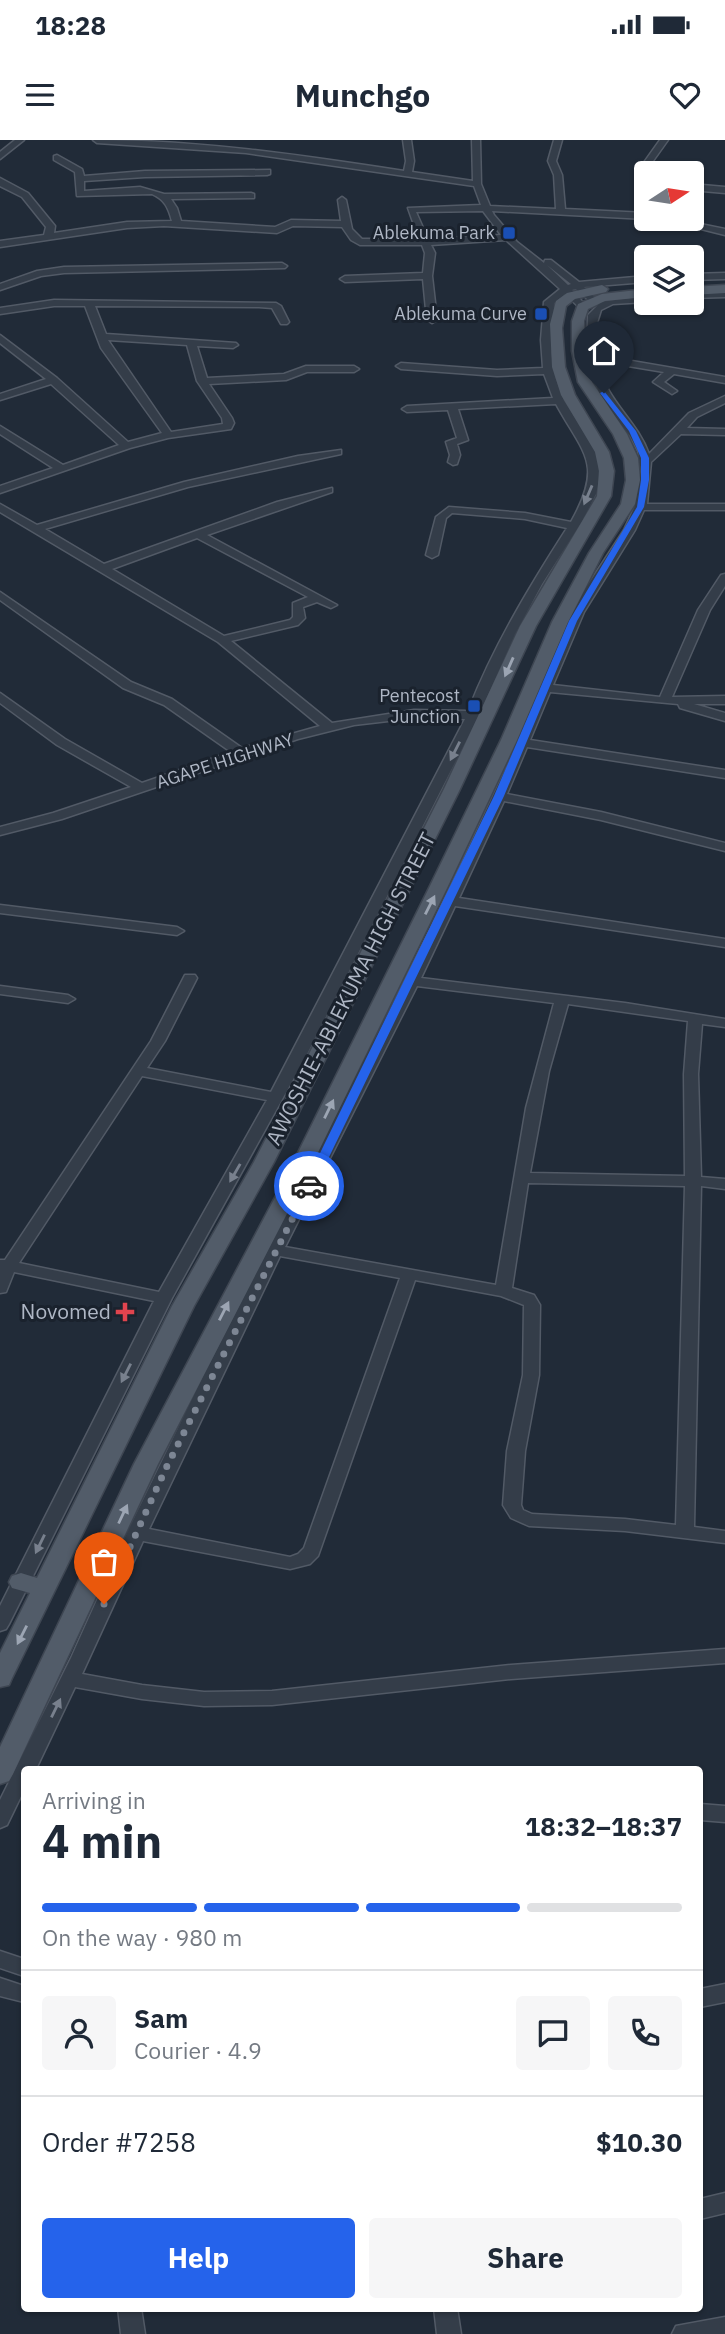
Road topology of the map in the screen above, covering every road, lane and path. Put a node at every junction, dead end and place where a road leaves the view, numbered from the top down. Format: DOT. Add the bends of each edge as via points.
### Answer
graph roads {
  1 [pos="20,140"];
  2 [pos="97,140"];
  3 [pos="407,140"];
  4 [pos="476,140"];
  5 [pos="558,140"];
  6 [pos="664,140"];
  7 [pos="180,143"];
  8 [pos="0,156"];
  9 [pos="57,158"];
  10 [pos="649,161"];
  11 [pos="267,172"];
  12 [pos="407,175"];
  13 [pos="80,179"];
  14 [pos="0,181"];
  15 [pos="477,184"];
  16 [pos="704,188"];
  17 [pos="725,190"];
  18 [pos="165,196"];
  19 [pos="251,196"];
  20 [pos="342,200"];
  21 [pos="486,208"];
  22 [pos="561,213"];
  23 [pos="634,216"];
  24 [pos="344,224"];
  25 [pos="177,225"];
  26 [pos="704,227"];
  27 [pos="725,232"];
  28 [pos="48,237"];
  29 [pos="511,239"];
  30 [pos="424,242"];
  31 [pos="0,244"];
  32 [pos="282,266"];
  33 [pos="428,276"];
  34 [pos="704,277"];
  35 [pos="725,278"];
  36 [pos="345,279"];
  37 [pos="623,280"];
  38 [pos="634,280"];
  39 [pos="704,280"];
  40 [pos="0,287"];
  41 [pos="634,287"];
  42 [pos="725,291"];
  43 [pos="704,292"];
  44 [pos="607,293"];
  45 [pos="634,295"];
  46 [pos="634,298"];
  47 [pos="576,300"];
  48 [pos="89,303"];
  49 [pos="0,311"];
  50 [pos="432,320"];
  51 [pos="284,322"];
  52 [pos="101,337"];
  53 [pos="0,338"];
  54 [pos="192,344"];
  55 [pos="233,345"];
  56 [pos="5,347"];
  57 [pos="592,357"];
  58 [pos="401,366"];
  59 [pos="354,369"];
  60 [pos="547,371"];
  61 [pos="670,372"];
  62 [pos="589,375"];
  63 [pos="53,380"];
  64 [pos="725,380"];
  65 [pos="202,381"];
  66 [pos="671,391"];
  67 [pos="0,397"];
  68 [pos="725,399"];
  69 [pos="559,401"];
  70 [pos="451,405"];
  71 [pos="407,409"];
  72 [pos="0,429"];
  73 [pos="677,431"];
  74 [pos="586,432"];
  75 [pos="725,432"];
  76 [pos="168,435"];
  77 [pos="126,446"];
  78 [pos="337,452"];
  79 [pos="646,461"];
  80 [pos="453,462"];
  81 [pos="59,467"];
  82 [pos="0,490"];
  83 [pos="328,490"];
  84 [pos="0,507"];
  85 [pos="725,507"];
  86 [pos="632,514"];
  87 [pos="573,526"];
  88 [pos="35,529"];
  89 [pos="197,534"];
  90 [pos="432,555"];
  91 [pos="104,568"];
  92 [pos="724,583"];
  93 [pos="1,596"];
  94 [pos="317,598"];
  95 [pos="331,605"];
  96 [pos="521,625"];
  97 [pos="222,640"];
  98 [pos="545,688"];
  99 [pos="0,697"];
  100 [pos="725,700"];
  101 [pos="669,701"];
  102 [pos="473,715"];
  103 [pos="725,717"];
  104 [pos="329,727"];
  105 [pos="523,743"];
  106 [pos="242,754"];
  107 [pos="725,774"];
  108 [pos="141,788"];
  109 [pos="444,788"];
  110 [pos="499,796"];
  111 [pos="0,831"];
  112 [pos="725,847"];
  113 [pos="449,901"];
  114 [pos="0,909"];
  115 [pos="177,931"];
  116 [pos="725,943"];
  117 [pos="190,978"];
  118 [pos="412,981"];
  119 [pos="0,990"];
  120 [pos="68,999"];
  121 [pos="562,1000"];
  122 [pos="695,1017"];
  123 [pos="725,1023"];
  124 [pos="139,1071"];
  125 [pos="276,1098"];
  126 [pos="264,1162"];
  127 [pos="298,1173"];
  128 [pos="522,1178"];
  129 [pos="693,1181"];
  130 [pos="725,1184"];
  131 [pos="275,1250"];
  132 [pos="5,1265"];
  133 [pos="410,1276"];
  134 [pos="0,1288"];
  135 [pos="503,1291"];
  136 [pos="164,1298"];
  137 [pos="156,1466"];
  138 [pos="685,1532"];
  139 [pos="136,1533"];
  140 [pos="725,1537"];
  141 [pos="21,1582"];
  142 [pos="45,1589"];
  143 [pos="0,1624"];
  144 [pos="725,1656"];
  145 [pos="0,1678"];
  146 [pos="71,1679"];
  147 [pos="28,1766"];
  148 [pos="0,1774"];
  149 [pos="21,1779"];
  150 [pos="703,1812"];
  151 [pos="725,1814"];
  152 [pos="0,1820"];
  153 [pos="0,1987"];
  154 [pos="21,1993"];
  155 [pos="725,1993"];
  156 [pos="703,1997"];
  157 [pos="725,2203"];
  158 [pos="703,2208"];
  159 [pos="130,2312"];
  160 [pos="446,2312"];
  161 [pos="725,2328"];
  162 [pos="133,2334"];
  163 [pos="449,2334"];
  164 [pos="684,2334"];
  1 -- 8 [label="street"];
  2 -- 7 [label="street"];
  3 -- 12 [label="street"];
  4 -- 15 [label="street"];
  5 -- 22 [label="street" via="552,161 558,175"];
  6 -- 10 [label="street"];
  7 -- 12 [label="street" via="298,151"];
  9 -- 13 [label="street" via="76,167"];
  11 -- 13 [label="street"];
  12 -- 15 [label="street"];
  13 -- 18 [label="street" via="82,194 140,190"];
  14 -- 28 [label="street" via="26,196 51,226"];
  15 -- 21 [label="street"];
  16 -- 17 [label="street"];
  18 -- 19 [label="street"];
  18 -- 25 [label="street"];
  20 -- 24 [label="street"];
  21 -- 22 [label="street"];
  21 -- 29 [label="street"];
  21 -- 30 [label="street" via="413,208"];
  22 -- 23 [label="street"];
  24 -- 25 [label="street" via="291,223 277,230"];
  24 -- 30 [label="street" via="360,242"];
  25 -- 28 [label="street" via="116,226"];
  26 -- 27 [label="street"];
  28 -- 31 [label="street"];
  29 -- 30 [label="street"];
  29 -- 47 [label="street" via="566,274"];
  30 -- 33 [label="street" via="430,253"];
  32 -- 40 [label="street" via="64,270"];
  33 -- 36 [label="street"];
  33 -- 50 [label="street"];
  34 -- 35 [label="street"];
  35 -- 39 [label="main road"];
  37 -- 38 [label="street"];
  37 -- 44 [label="main road" via="606,285"];
  37 -- 47 [label="street"];
  41 -- 44 [label="main road"];
  42 -- 43 [label="main road"];
  44 -- 45 [label="main road"];
  44 -- 47 [label="main road"];
  46 -- 47 [label="street"];
  47 -- 57 [label="street, AWOSHIE-ABLEKUMA HIGH STREET" via="591,316"];
  47 -- 60 [label="street, AWOSHIE-ABLEKUMA HIGH STREET" via="545,358"];
  47 -- 62 [label="main road, AWOSHIE-ABLEKUMA HIGH STREET" via="579,351"];
  47 -- 74 [label="main road, AWOSHIE-ABLEKUMA HIGH STREET" via="556,340 559,371"];
  48 -- 49 [label="street"];
  48 -- 51 [label="street" via="272,305"];
  48 -- 52 [label="street"];
  52 -- 54 [label="street"];
  52 -- 76 [label="street"];
  53 -- 56 [label="street"];
  54 -- 55 [label="street"];
  54 -- 65 [label="street"];
  56 -- 63 [label="street"];
  57 -- 61 [label="street"];
  57 -- 62 [label="street, AWOSHIE-ABLEKUMA HIGH STREET"];
  58 -- 60 [label="street" via="497,373"];
  59 -- 65 [label="street" via="306,369 286,377"];
  60 -- 69 [label="street, AWOSHIE-ABLEKUMA HIGH STREET"];
  61 -- 64 [label="street"];
  61 -- 66 [label="street" via="658,382"];
  62 -- 79 [label="street, AWOSHIE-ABLEKUMA HIGH STREET" via="633,431"];
  62 -- 86 [label="main road, AWOSHIE-ABLEKUMA HIGH STREET" via="595,400 631,458"];
  63 -- 67 [label="street"];
  63 -- 77 [label="street"];
  65 -- 76 [label="street" via="228,425"];
  68 -- 73 [label="street" via="693,415"];
  69 -- 70 [label="street"];
  69 -- 74 [label="street, AWOSHIE-ABLEKUMA HIGH STREET"];
  70 -- 71 [label="street"];
  70 -- 80 [label="street" via="463,440 451,442"];
  72 -- 81 [label="street"];
  73 -- 75 [label="street"];
  73 -- 79 [label="street"];
  74 -- 87 [label="street, AWOSHIE-ABLEKUMA HIGH STREET, one-way" via="594,477"];
  74 -- 96 [label="main road, AWOSHIE-ABLEKUMA HIGH STREET" via="606,464 604,496"];
  76 -- 77 [label="street"];
  77 -- 81 [label="street"];
  78 -- 88 [label="street" via="216,475"];
  79 -- 86 [label="street, AWOSHIE-ABLEKUMA HIGH STREET"];
  81 -- 82 [label="street"];
  83 -- 89 [label="street"];
  84 -- 88 [label="street"];
  85 -- 86 [label="street"];
  86 -- 98 [label="street, AWOSHIE-ABLEKUMA HIGH STREET" via="573,621"];
  127 -- 86 [label="main road, AWOSHIE-ABLEKUMA HIGH STREET, one-way" via="496,766 559,622 596,553"];
  87 -- 90 [label="street" via="525,516 449,510 441,517"];
  87 -- 96 [label="street, AWOSHIE-ABLEKUMA HIGH STREET"];
  88 -- 91 [label="street"];
  89 -- 91 [label="street"];
  89 -- 94 [label="street"];
  91 -- 97 [label="street"];
  92 -- 101 [label="street" via="704,610"];
  93 -- 106 [label="street" via="127,685 167,702"];
  94 -- 95 [label="street"];
  94 -- 97 [label="street" via="297,604 299,618 294,623"];
  96 -- 102 [label="street, AWOSHIE-ABLEKUMA HIGH STREET" via="490,673"];
  96 -- 109 [label="main road, AWOSHIE-ABLEKUMA HIGH STREET, one-way"];
  97 -- 104 [label="street"];
  98 -- 101 [label="street"];
  98 -- 105 [label="street, AWOSHIE-ABLEKUMA HIGH STREET"];
  99 -- 108 [label="street" via="61,742"];
  100 -- 101 [label="street"];
  101 -- 103 [label="street"];
  102 -- 104 [label="street, AGAPE HIGHWAY" via="398,714"];
  102 -- 109 [label="street, AWOSHIE-ABLEKUMA HIGH STREET, one-way"];
  104 -- 106 [label="street, AGAPE HIGHWAY"];
  105 -- 107 [label="street"];
  105 -- 110 [label="street, AWOSHIE-ABLEKUMA HIGH STREET"];
  106 -- 108 [label="street, AGAPE HIGHWAY"];
  108 -- 111 [label="street, AGAPE HIGHWAY"];
  109 -- 125 [label="street, AWOSHIE-ABLEKUMA HIGH STREET"];
  109 -- 126 [label="main road, AWOSHIE-ABLEKUMA HIGH STREET"];
  110 -- 112 [label="street"];
  110 -- 113 [label="street, AWOSHIE-ABLEKUMA HIGH STREET"];
  113 -- 116 [label="street"];
  113 -- 118 [label="street, AWOSHIE-ABLEKUMA HIGH STREET"];
  114 -- 115 [label="street"];
  117 -- 124 [label="street"];
  118 -- 121 [label="street"];
  118 -- 131 [label="street, AWOSHIE-ABLEKUMA HIGH STREET"];
  119 -- 120 [label="street"];
  121 -- 122 [label="street"];
  121 -- 128 [label="street" via="539,1079"];
  122 -- 123 [label="street"];
  122 -- 129 [label="street"];
  124 -- 125 [label="street"];
  124 -- 132 [label="street"];
  125 -- 136 [label="street, AWOSHIE-ABLEKUMA HIGH STREET, one-way"];
  126 -- 127 [label="main road"];
  126 -- 142 [label="main road, AWOSHIE-ABLEKUMA HIGH STREET" via="183,1306"];
  137 -- 127 [label="main road, AWOSHIE-ABLEKUMA HIGH STREET, one-way"];
  128 -- 129 [label="street"];
  128 -- 135 [label="street"];
  129 -- 130 [label="street"];
  129 -- 138 [label="street"];
  131 -- 133 [label="street"];
  131 -- 137 [label="street, AWOSHIE-ABLEKUMA HIGH STREET"];
  132 -- 134 [label="street"];
  132 -- 136 [label="street"];
  133 -- 135 [label="street"];
  133 -- 139 [label="street" via="312,1551 304,1559 290,1563"];
  135 -- 138 [label="street" via="522,1295 532,1305 531,1375 516,1451 512,1505 517,1514 528,1520"];
  136 -- 141 [label="street, AWOSHIE-ABLEKUMA HIGH STREET, one-way"];
  137 -- 139 [label="street, AWOSHIE-ABLEKUMA HIGH STREET"];
  148 -- 137 [label="main road, AWOSHIE-ABLEKUMA HIGH STREET, one-way"];
  138 -- 140 [label="street"];
  139 -- 146 [label="street, AWOSHIE-ABLEKUMA HIGH STREET"];
  141 -- 142 [label="main road"];
  141 -- 143 [label="street, AWOSHIE-ABLEKUMA HIGH STREET"];
  142 -- 145 [label="main road, AWOSHIE-ABLEKUMA HIGH STREET, one-way"];
  144 -- 146 [label="street" via="511,1672 272,1698 204,1699"];
  147 -- 146 [label="street, AWOSHIE-ABLEKUMA HIGH STREET, one-way"];
  149 -- 152 [label="street, AWOSHIE-ABLEKUMA HIGH STREET"];
  150 -- 151 [label="street"];
  153 -- 154 [label="street"];
  155 -- 156 [label="street"];
  157 -- 158 [label="street"];
  159 -- 162 [label="street"];
  160 -- 163 [label="street"];
  161 -- 164 [label="street"];
}
